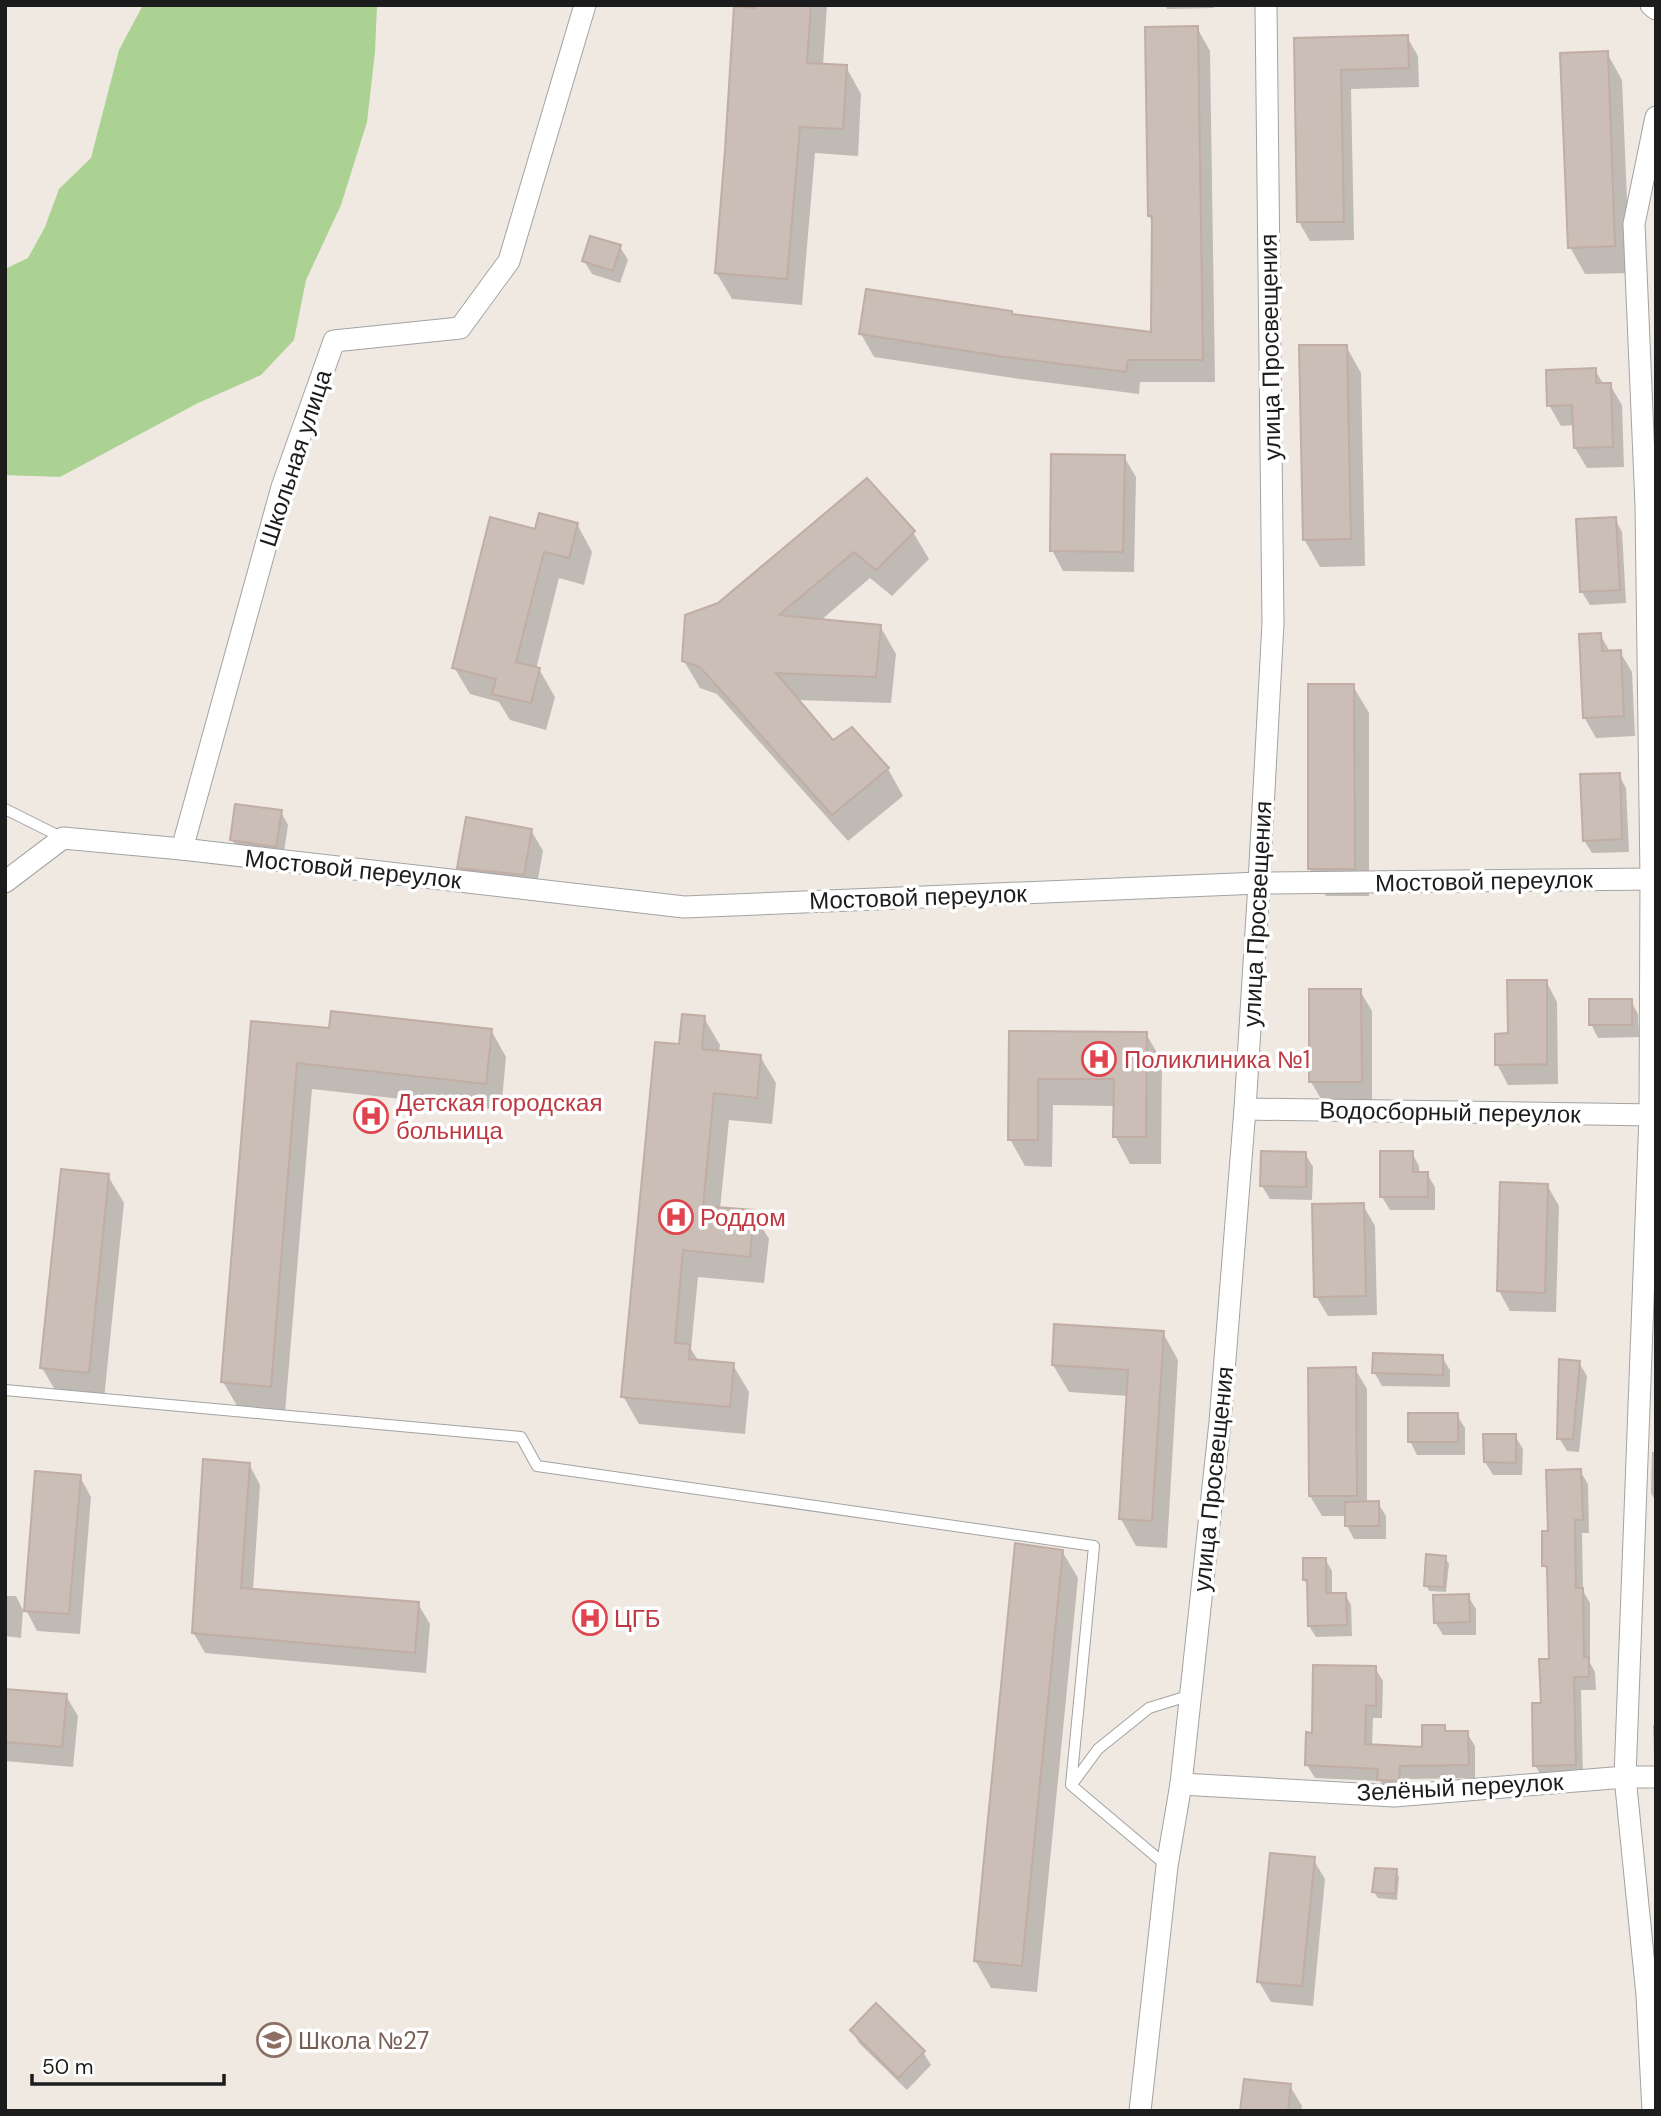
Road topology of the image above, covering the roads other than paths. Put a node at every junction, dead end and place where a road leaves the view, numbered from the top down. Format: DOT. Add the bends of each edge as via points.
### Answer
graph roads {
  1 [pos="585,5"];
  2 [pos="1266,5"];
  3 [pos="1651,5"];
  4 [pos="1656,9"];
  5 [pos="1656,117"];
  6 [pos="1651,505"];
  7 [pos="1652,724"];
  8 [pos="5,809"];
  9 [pos="63,838"];
  10 [pos="182,849"];
  11 [pos="1653,879"];
  12 [pos="5,882"];
  13 [pos="1259,883"];
  14 [pos="1245,1109"];
  15 [pos="1653,1116"];
  16 [pos="5,1390"];
  17 [pos="1191,1695"];
  18 [pos="1625,1777"];
  19 [pos="1656,1777"];
  20 [pos="1181,1784"];
  21 [pos="1072,1785"];
  22 [pos="1167,1866"];
  23 [pos="1651,1995"];
  24 [pos="1140,2111"];
  25 [pos="1653,2111"];
  1 -- 10 [label="street, Школьная улица" via="509,261 460,328 334,341 282,487"];
  2 -- 13 [label="street, улица Просвещения" via="1273,623"];
  3 -- 4 [label="street"];
  5 -- 6 [label="street" via="1634,225"];
  6 -- 7 [label="street"];
  7 -- 11 [label="street"];
  8 -- 9 [label="lane"];
  9 -- 10 [label="street"];
  9 -- 12 [label="street"];
  10 -- 13 [label="street, Мостовой переулок" via="684,907"];
  11 -- 13 [label="street, Мостовой переулок"];
  11 -- 15 [label="street"];
  13 -- 14 [label="street, улица Просвещения"];
  14 -- 15 [label="street, Водосборный переулок"];
  14 -- 17 [label="street, улица Просвещения" via="1220,1422"];
  15 -- 18 [label="street"];
  16 -- 21 [label="lane" via="521,1437 537,1466 1094,1546"];
  17 -- 20 [label="street, улица Просвещения"];
  17 -- 21 [label="lane" via="1149,1708 1098,1749"];
  18 -- 19 [label="street, Зелёный переулок"];
  18 -- 20 [label="street, Зелёный переулок" via="1394,1796"];
  18 -- 23 [label="street"];
  20 -- 22 [label="street, улица Просвещения"];
  21 -- 22 [label="lane"];
  22 -- 24 [label="street, улица Просвещения"];
  23 -- 25 [label="street"];
}
